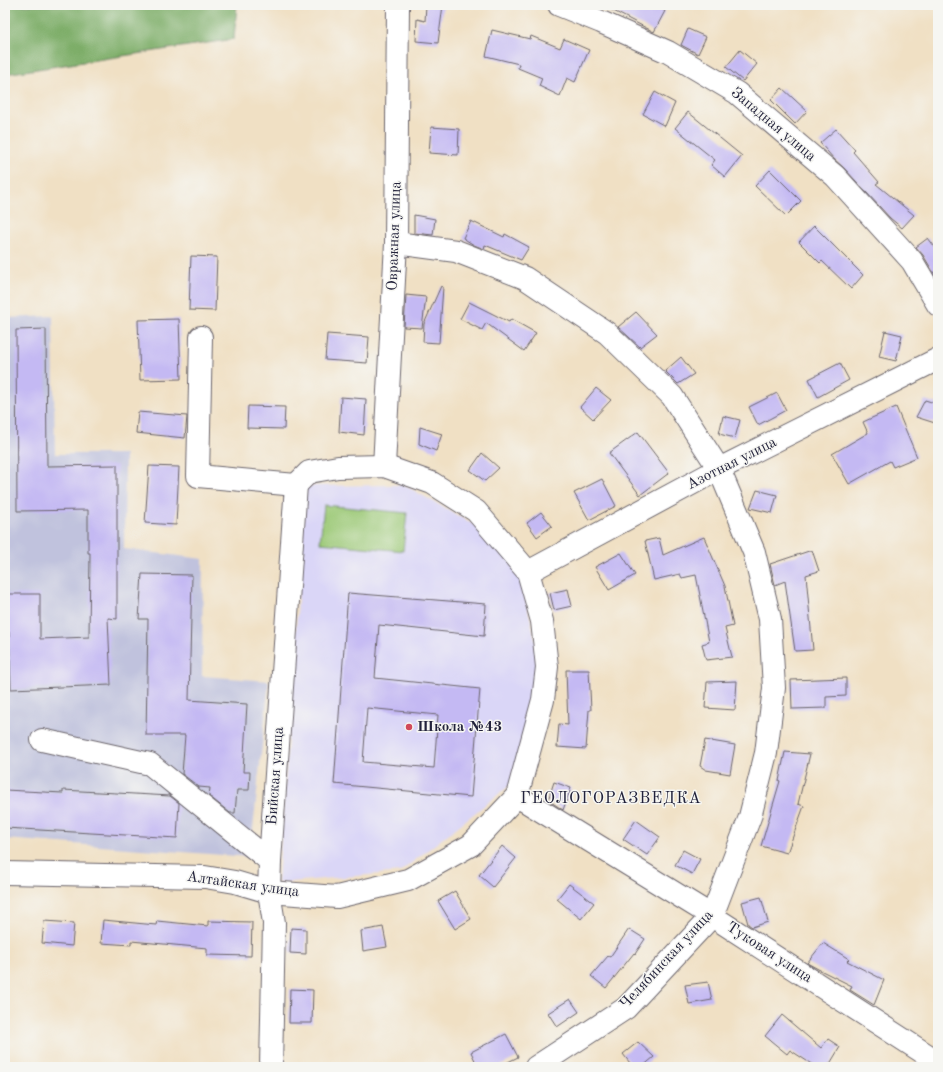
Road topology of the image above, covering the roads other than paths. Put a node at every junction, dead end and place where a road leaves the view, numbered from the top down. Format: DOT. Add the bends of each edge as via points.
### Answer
graph roads {
  1 [pos="398,5"];
  2 [pos="559,5"];
  3 [pos="396,243"];
  4 [pos="938,305"];
  5 [pos="201,337"];
  6 [pos="938,359"];
  7 [pos="384,466"];
  8 [pos="719,469"];
  9 [pos="296,485"];
  10 [pos="528,572"];
  11 [pos="42,740"];
  12 [pos="517,796"];
  13 [pos="270,861"];
  14 [pos="5,873"];
  15 [pos="269,892"];
  16 [pos="712,916"];
  17 [pos="938,1062"];
  18 [pos="271,1067"];
  19 [pos="536,1067"];
  1 -- 3 [label="street, Овражная улица"];
  2 -- 4 [label="street, Западная улица" via="668,52 737,93 835,176 912,261"];
  3 -- 7 [label="street, Овражная улица"];
  3 -- 8 [label="street, Челябинская улица" via="456,251 525,278 607,333 672,396"];
  5 -- 9 [label="street" via="198,476"];
  6 -- 8 [label="street, Азотная улица"];
  7 -- 9 [label="street, Алтайская улица" via="338,467 309,472"];
  7 -- 10 [label="street, Алтайская улица" via="432,483 476,511"];
  8 -- 10 [label="street, Азотная улица"];
  8 -- 16 [label="street, Челябинская улица" via="754,552 770,619 774,688 766,753 750,817"];
  9 -- 13 [label="street, Бийская улица"];
  10 -- 12 [label="street, Алтайская улица" via="542,621 547,667 543,700"];
  11 -- 13 [label="street" via="150,764"];
  12 -- 15 [label="street, Алтайская улица" via="471,845 408,880 337,897"];
  12 -- 16 [label="street, Туковая улица"];
  13 -- 15 [label="street, Бийская улица"];
  14 -- 15 [label="street, Алтайская улица" via="205,877"];
  15 -- 18 [label="street, Бийская улица" via="274,923"];
  16 -- 17 [label="street, Туковая улица"];
  16 -- 19 [label="street, Челябинская улица" via="626,1008"];
}
